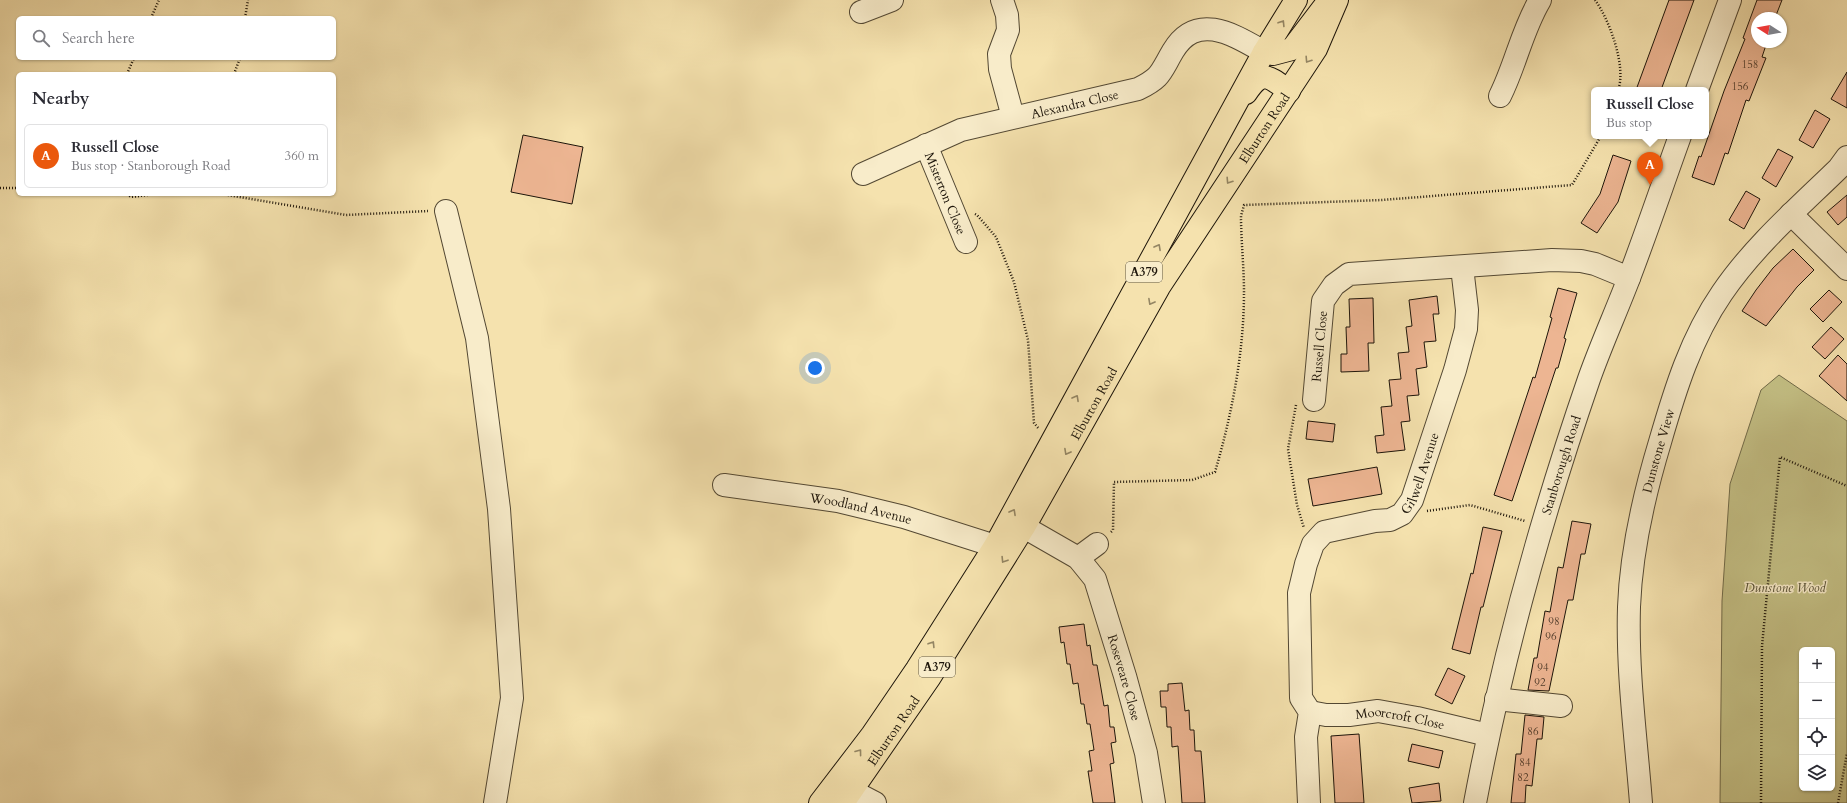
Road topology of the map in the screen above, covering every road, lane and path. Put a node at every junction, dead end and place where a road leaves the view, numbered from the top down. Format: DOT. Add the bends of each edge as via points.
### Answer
graph roads {
  1 [pos="158,0"];
  2 [pos="248,0"];
  3 [pos="892,0"];
  4 [pos="1002,0"];
  5 [pos="1296,0"];
  6 [pos="1329,0"];
  7 [pos="1337,0"];
  8 [pos="1540,0"];
  9 [pos="1595,0"];
  10 [pos="1730,0"];
  11 [pos="861,12"];
  12 [pos="152,16"];
  13 [pos="245,16"];
  14 [pos="1264,52"];
  15 [pos="133,60"];
  16 [pos="239,60"];
  17 [pos="128,72"];
  18 [pos="235,72"];
  19 [pos="1618,87"];
  20 [pos="1698,87"];
  21 [pos="1288,91"];
  22 [pos="1500,96"];
  23 [pos="1013,117"];
  24 [pos="1220,132"];
  25 [pos="1679,139"];
  26 [pos="926,144"];
  27 [pos="1847,157"];
  28 [pos="863,174"];
  29 [pos="0,188"];
  30 [pos="16,188"];
  31 [pos="130,196"];
  32 [pos="139,196"];
  33 [pos="234,196"];
  34 [pos="953,209"];
  35 [pos="446,211"];
  36 [pos="1792,214"];
  37 [pos="966,242"];
  38 [pos="1462,267"];
  39 [pos="1847,269"];
  40 [pos="1629,278"];
  41 [pos="1314,400"];
  42 [pos="1052,442"];
  43 [pos="724,485"];
  44 [pos="1847,486"];
  45 [pos="1405,510"];
  46 [pos="1541,526"];
  47 [pos="1024,527"];
  48 [pos="1097,544"];
  49 [pos="1313,544"];
  50 [pos="995,546"];
  51 [pos="1078,558"];
  52 [pos="1496,699"];
  53 [pos="1560,706"];
  54 [pos="1310,712"];
  55 [pos="1488,735"];
  56 [pos="1847,753"];
  57 [pos="847,797"];
  58 [pos="495,803"];
  59 [pos="820,803"];
  60 [pos="875,803"];
  61 [pos="1154,803"];
  62 [pos="1310,803"];
  63 [pos="1475,803"];
  64 [pos="1641,803"];
  65 [pos="1761,803"];
  66 [pos="1838,803"];
  1 -- 12 [label="path"];
  2 -- 13 [label="path"];
  3 -- 11 [label="street"];
  4 -- 23 [label="street" via="1008,30 998,54"];
  14 -- 5 [label="main road, Elburton Road / A379, one-way"];
  6 -- 14 [label="main road" via="1292,49 1273,54"];
  7 -- 21 [label="main road, Elburton Road / A379, one-way" via="1316,49"];
  8 -- 22 [label="street" via="1529,19"];
  9 -- 19 [label="path" via="1609,27 1619,58"];
  10 -- 20 [label="street"];
  14 -- 23 [label="street, Alexandra Close" via="1219,29 1206,28 1184,37 1173,51 1164,71 1152,82 1138,89"];
  14 -- 24 [label="main road, Elburton Road / A379"];
  15 -- 17 [label="path"];
  16 -- 18 [label="path"];
  21 -- 24 [label="main road, A379" via="1269,78 1254,80 1234,116"];
  21 -- 47 [label="main road, Elburton Road / A379, one-way" via="1159,287"];
  23 -- 26 [label="street, Alexandra Close" via="961,130"];
  42 -- 24 [label="main road, Elburton Road / A379, one-way"];
  25 -- 40 [label="street, Stanborough Road"];
  26 -- 28 [label="street, Alexandra Close"];
  26 -- 34 [label="street, Misterton Close"];
  27 -- 36 [label="street, Dunstone View"];
  29 -- 30 [label="path"];
  31 -- 32 [label="path"];
  33 -- 35 [label="path" via="346,215"];
  34 -- 37 [label="street, Misterton Close"];
  34 -- 42 [label="path" via="977,215 996,237 1014,282 1028,340 1034,423"];
  35 -- 58 [label="street" via="477,338 499,509 512,698"];
  36 -- 39 [label="street"];
  36 -- 64 [label="street, Dunstone View" via="1749,257 1721,294 1691,349 1672,399 1650,475 1635,542 1630,606 1630,660"];
  38 -- 40 [label="street, Russell Close" via="1552,260 1581,261"];
  38 -- 41 [label="street, Russell Close" via="1349,274 1334,285 1323,301"];
  38 -- 45 [label="street, Gilwell Avenue" via="1467,310 1466,329 1412,500"];
  40 -- 46 [label="street, Stanborough Road" via="1590,377"];
  41 -- 49 [label="path" via="1295,407 1288,449 1303,526"];
  50 -- 42 [label="main road, Elburton Road / A379, one-way"];
  43 -- 50 [label="street, Woodland Avenue" via="838,501 904,517"];
  44 -- 65 [label="path" via="1780,457 1762,646"];
  45 -- 46 [label="path" via="1432,511 1470,505"];
  45 -- 49 [label="street, Gilwell Avenue" via="1390,520 1324,532"];
  46 -- 52 [label="street, Stanborough Road"];
  47 -- 51 [label="street, Roseveare Close"];
  47 -- 57 [label="main road, Elburton Road / A379, one-way" via="930,677"];
  48 -- 51 [label="street"];
  49 -- 54 [label="street, Gilwell Avenue" via="1300,593 1301,698"];
  59 -- 50 [label="main road, Elburton Road / A379, one-way" via="913,675"];
  51 -- 61 [label="street, Roseveare Close" via="1095,579 1104,606 1146,753"];
  52 -- 53 [label="street"];
  52 -- 55 [label="street, Stanborough Road"];
  54 -- 55 [label="street, Moorcroft Close" via="1341,715 1378,711"];
  54 -- 62 [label="street" via="1306,737"];
  55 -- 63 [label="street, Stanborough Road"];
  56 -- 66 [label="path"];
  57 -- 60 [label="street"];
}
